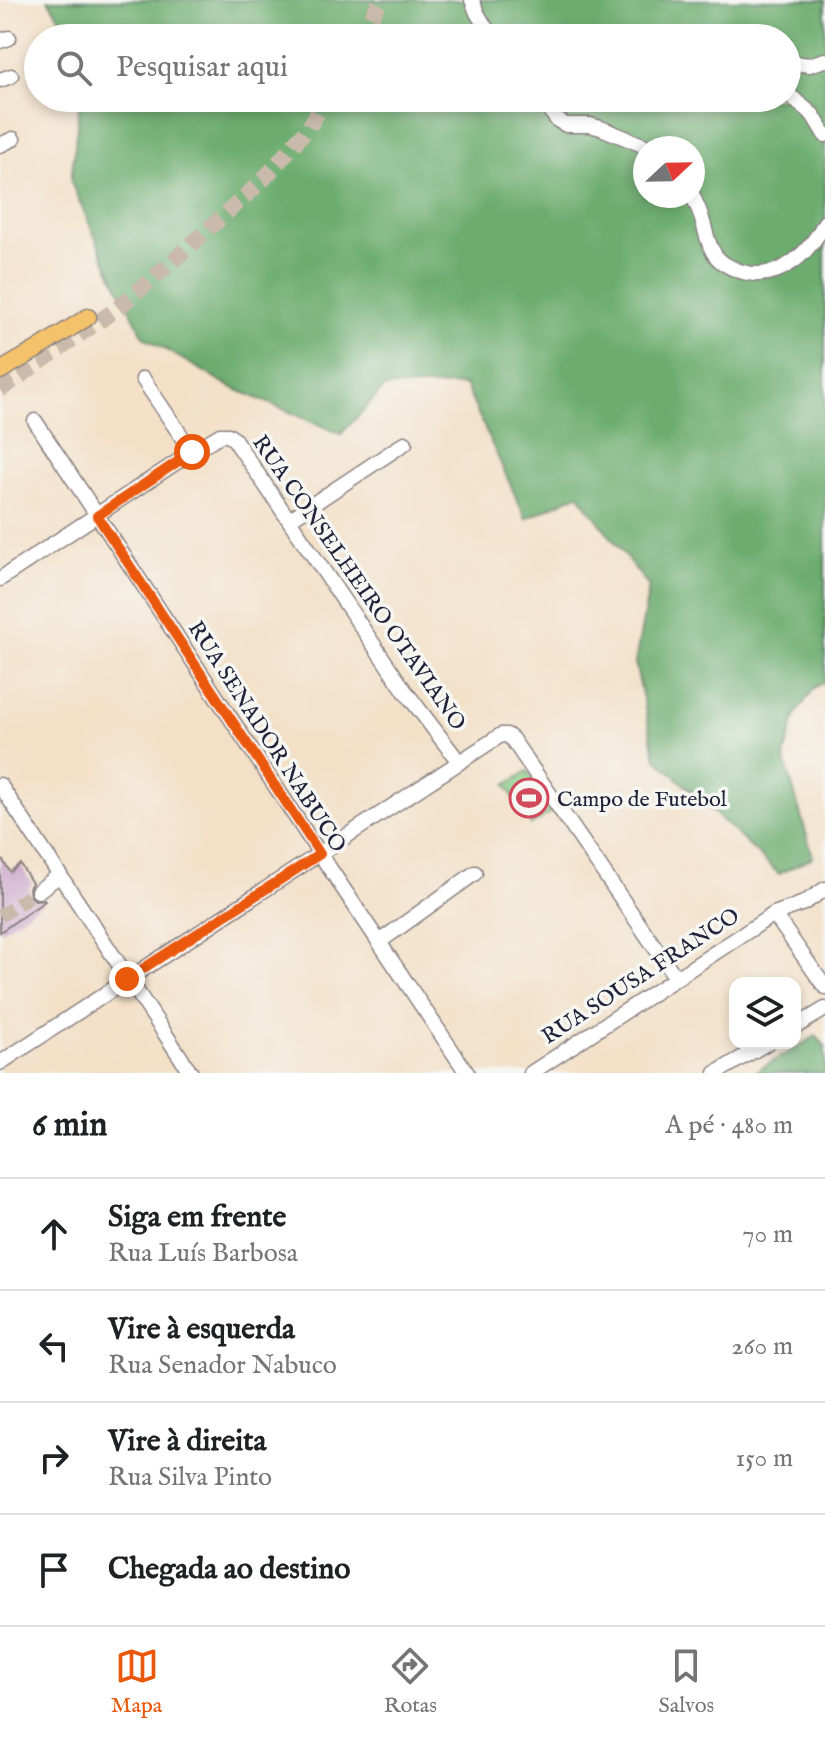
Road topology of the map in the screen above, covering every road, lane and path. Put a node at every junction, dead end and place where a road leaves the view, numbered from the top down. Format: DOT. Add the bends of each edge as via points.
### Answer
graph roads {
  1 [pos="472,0"];
  2 [pos="484,24"];
  3 [pos="825,60"];
  4 [pos="801,64"];
  5 [pos="801,105"];
  6 [pos="551,112"];
  7 [pos="825,135"];
  8 [pos="633,141"];
  9 [pos="697,208"];
  10 [pos="825,222"];
  11 [pos="88,317"];
  12 [pos="0,371"];
  13 [pos="143,379"];
  14 [pos="35,421"];
  15 [pos="405,443"];
  16 [pos="192,452"];
  17 [pos="97,516"];
  18 [pos="289,520"];
  19 [pos="0,579"];
  20 [pos="459,762"];
  21 [pos="0,785"];
  22 [pos="320,854"];
  23 [pos="475,873"];
  24 [pos="60,875"];
  25 [pos="825,889"];
  26 [pos="38,891"];
  27 [pos="774,914"];
  28 [pos="379,942"];
  29 [pos="676,978"];
  30 [pos="127,979"];
  31 [pos="825,987"];
  32 [pos="825,1009"];
  33 [pos="801,1023"];
  34 [pos="757,1049"];
  35 [pos="0,1063"];
  36 [pos="185,1071"];
  37 [pos="467,1073"];
  38 [pos="531,1073"];
  39 [pos="716,1073"];
  1 -- 2 [label="street"];
  3 -- 4 [label="street"];
  5 -- 7 [label="street"];
  6 -- 8 [label="street" via="566,125 590,125"];
  9 -- 10 [label="street" via="714,254 727,265 754,274 773,272 797,259"];
  11 -- 12 [label="main road"];
  13 -- 16 [label="street"];
  14 -- 17 [label="street, RUA SENADOR NABUCO"];
  15 -- 18 [label="street"];
  16 -- 17 [label="street"];
  16 -- 18 [label="street, RUA CONSELHEIRO OTAVIANO" via="220,435 234,439"];
  17 -- 19 [label="street"];
  17 -- 22 [label="street, RUA SENADOR NABUCO"];
  18 -- 20 [label="street, RUA CONSELHEIRO OTAVIANO"];
  20 -- 22 [label="street"];
  20 -- 29 [label="street" via="501,735 512,739"];
  21 -- 24 [label="street"];
  22 -- 28 [label="street, RUA SENADOR NABUCO"];
  22 -- 30 [label="street"];
  23 -- 28 [label="street"];
  24 -- 26 [label="street"];
  24 -- 30 [label="street"];
  25 -- 27 [label="street, RUA SOUSA FRANCO"];
  27 -- 29 [label="street, RUA SOUSA FRANCO"];
  27 -- 31 [label="street"];
  28 -- 37 [label="street, RUA SENADOR NABUCO"];
  29 -- 38 [label="street, RUA SOUSA FRANCO"];
  30 -- 35 [label="street"];
  30 -- 36 [label="street"];
  32 -- 33 [label="street"];
  34 -- 39 [label="street"];
}
